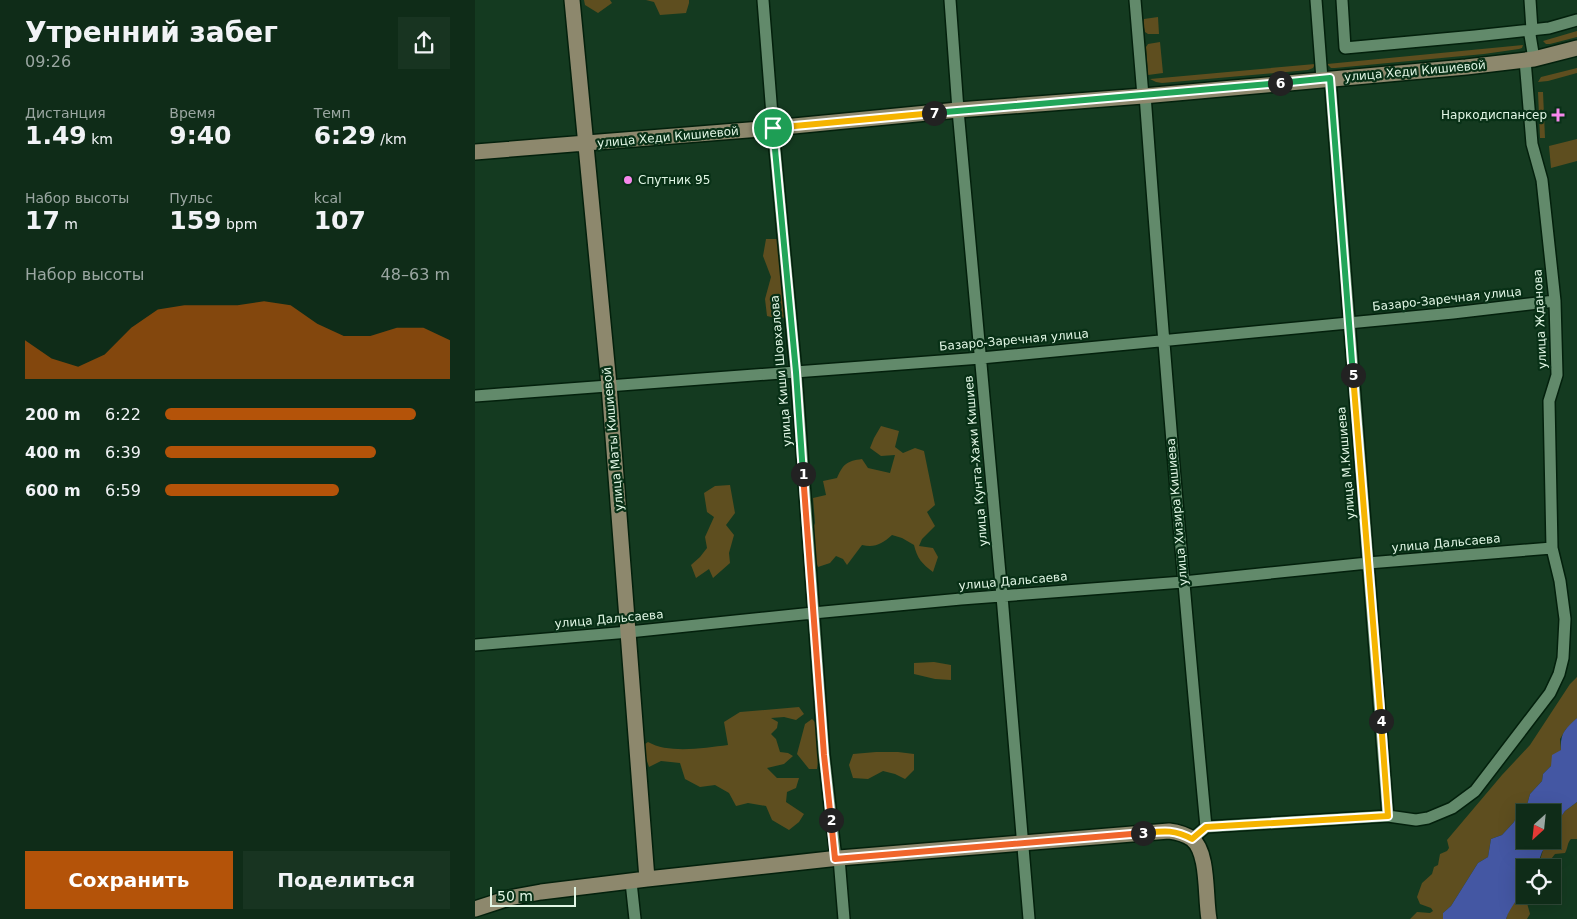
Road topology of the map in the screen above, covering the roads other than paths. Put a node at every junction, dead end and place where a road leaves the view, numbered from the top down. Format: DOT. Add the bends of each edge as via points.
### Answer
graph roads {
  1 [pos="572,0"];
  2 [pos="763,0"];
  3 [pos="950,0"];
  4 [pos="1135,0"];
  5 [pos="1316,0"];
  6 [pos="1341,0"];
  7 [pos="1530,0"];
  8 [pos="1577,20"];
  9 [pos="1532,30"];
  10 [pos="1577,48"];
  11 [pos="1529,59"];
  12 [pos="1326,79"];
  13 [pos="1144,96"];
  14 [pos="958,110"];
  15 [pos="773,128"];
  16 [pos="585,144"];
  17 [pos="475,152"];
  18 [pos="1555,301"];
  19 [pos="1349,322"];
  20 [pos="1163,340"];
  21 [pos="981,358"];
  22 [pos="796,372"];
  23 [pos="609,385"];
  24 [pos="475,396"];
  25 [pos="1553,548"];
  26 [pos="1368,563"];
  27 [pos="1183,582"];
  28 [pos="1002,596"];
  29 [pos="813,612"];
  30 [pos="629,632"];
  31 [pos="475,645"];
  32 [pos="1388,816"];
  33 [pos="1206,827"];
  34 [pos="1192,839"];
  35 [pos="1023,844"];
  36 [pos="837,858"];
  37 [pos="647,879"];
  38 [pos="631,882"];
  39 [pos="475,909"];
  40 [pos="635,919"];
  41 [pos="844,919"];
  42 [pos="1029,919"];
  43 [pos="1209,919"];
  1 -- 16 [label="street, улица Маты Кишиевой"];
  2 -- 15 [label="street, улица Киши Шовхалова"];
  3 -- 14 [label="street, улица Кунта-Хажи Кишиев"];
  4 -- 13 [label="street, улица Хизира Кишиева"];
  5 -- 12 [label="street, улица М.Кишиева"];
  6 -- 9 [label="street" via="1345,48"];
  7 -- 9 [label="street, улица Жданова"];
  8 -- 9 [label="street"];
  9 -- 11 [label="street, улица Жданова"];
  10 -- 11 [label="street, улица Хеди Кишиевой"];
  11 -- 12 [label="street, улица Хеди Кишиевой"];
  11 -- 18 [label="street, улица Жданова" via="1532,144 1542,180"];
  12 -- 13 [label="street, улица Хеди Кишиевой"];
  12 -- 19 [label="street, улица М.Кишиева"];
  13 -- 14 [label="street, улица Хеди Кишиевой"];
  13 -- 20 [label="street, улица Хизира Кишиева"];
  14 -- 15 [label="street, улица Хеди Кишиевой"];
  14 -- 21 [label="street, улица Кунта-Хажи Кишиев"];
  15 -- 16 [label="street, улица Хеди Кишиевой"];
  15 -- 22 [label="street, улица Киши Шовхалова"];
  16 -- 17 [label="street, улица Хеди Кишиевой"];
  16 -- 23 [label="street, улица Маты Кишиевой"];
  18 -- 19 [label="street, Базаро-Заречная улица"];
  18 -- 25 [label="street, улица Жданова" via="1557,375 1549,401"];
  19 -- 20 [label="street, Базаро-Заречная улица"];
  19 -- 26 [label="street, улица М.Кишиева"];
  20 -- 21 [label="street, Базаро-Заречная улица"];
  20 -- 27 [label="street, улица Хизира Кишиева"];
  21 -- 22 [label="street, Базаро-Заречная улица"];
  21 -- 28 [label="street, улица Кунта-Хажи Кишиев"];
  22 -- 23 [label="street, Базаро-Заречная улица"];
  22 -- 29 [label="street, улица Киши Шовхалова"];
  23 -- 24 [label="street, Базаро-Заречная улица"];
  23 -- 30 [label="street, улица Маты Кишиевой"];
  25 -- 26 [label="street, улица Дальсаева"];
  25 -- 32 [label="street, улица Жданова" via="1565,619 1563,658 1550,693 1475,791 1452,808 1428,818 1416,820"];
  26 -- 27 [label="street, улица Дальсаева"];
  26 -- 32 [label="street, улица М.Кишиева"];
  27 -- 28 [label="street, улица Дальсаева"];
  27 -- 33 [label="street, улица Хизира Кишиева"];
  28 -- 29 [label="street, улица Дальсаева"];
  28 -- 35 [label="street, улица Кунта-Хажи Кишиев"];
  29 -- 30 [label="street, улица Дальсаева"];
  29 -- 36 [label="street, улица Киши Шовхалова" via="824,755"];
  30 -- 31 [label="street, улица Дальсаева"];
  30 -- 37 [label="street, улица Маты Кишиевой"];
  32 -- 33 [label="street, улица Жданова"];
  33 -- 34 [label="street"];
  34 -- 35 [label="street" via="1169,831"];
  34 -- 43 [label="street" via="1203,859"];
  35 -- 36 [label="street"];
  35 -- 42 [label="street, улица Кунта-Хажи Кишиев"];
  36 -- 37 [label="street"];
  36 -- 41 [label="street, улица Киши Шовхалова"];
  37 -- 38 [label="street"];
  38 -- 39 [label="street" via="541,892"];
  38 -- 40 [label="street"];
}
